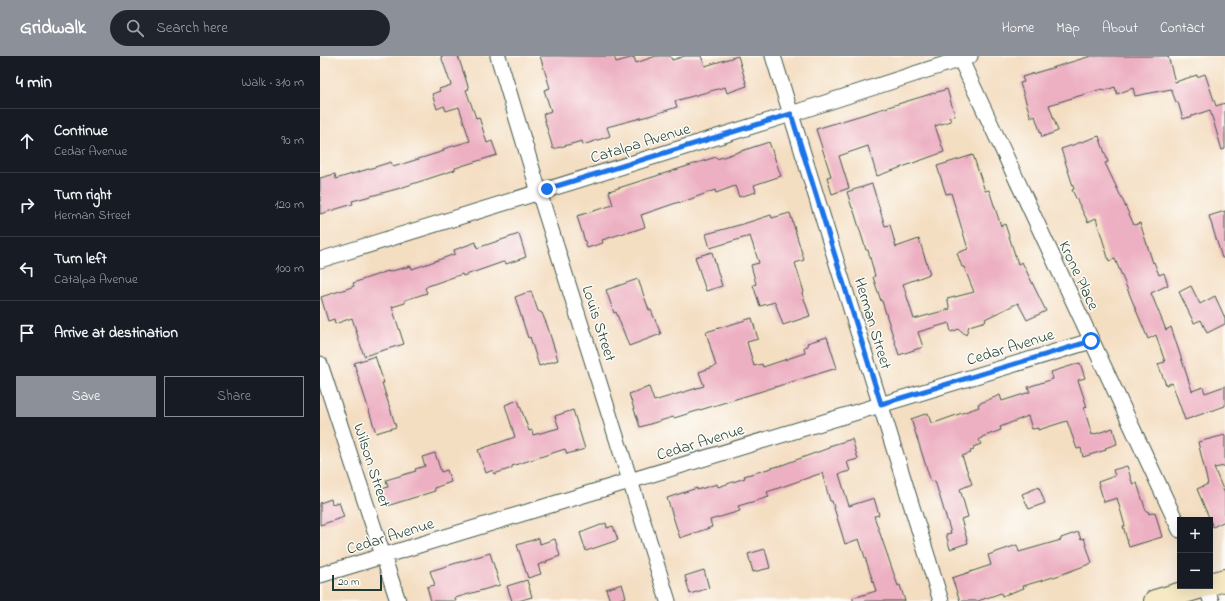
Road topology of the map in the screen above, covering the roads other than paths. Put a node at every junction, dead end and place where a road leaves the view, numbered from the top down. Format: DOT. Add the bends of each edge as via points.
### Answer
graph roads {
  1 [pos="498,56"];
  2 [pos="773,56"];
  3 [pos="963,57"];
  4 [pos="791,114"];
  5 [pos="539,192"];
  6 [pos="320,260"];
  7 [pos="1091,341"];
  8 [pos="320,364"];
  9 [pos="881,404"];
  10 [pos="631,480"];
  11 [pos="1177,524"];
  12 [pos="384,556"];
  13 [pos="320,575"];
  14 [pos="1225,580"];
  15 [pos="1213,583"];
  16 [pos="1195,589"];
  17 [pos="1206,589"];
  18 [pos="398,601"];
  19 [pos="668,601"];
  20 [pos="941,601"];
  21 [pos="1155,601"];
  22 [pos="1211,601"];
  1 -- 5 [label="street, Louis Street"];
  2 -- 4 [label="street, Herman Street"];
  3 -- 4 [label="street, Catalpa Avenue"];
  3 -- 7 [label="street, Krone Place"];
  4 -- 5 [label="street, Catalpa Avenue"];
  4 -- 9 [label="street, Herman Street"];
  5 -- 6 [label="street, Catalpa Avenue"];
  5 -- 10 [label="street, Louis Street"];
  7 -- 9 [label="street, Cedar Avenue"];
  7 -- 11 [label="street, Krone Place"];
  8 -- 12 [label="street, Wilson Street"];
  9 -- 10 [label="street, Cedar Avenue"];
  9 -- 20 [label="street, Herman Street"];
  10 -- 12 [label="street, Cedar Avenue"];
  10 -- 19 [label="street, Louis Street"];
  12 -- 13 [label="street, Cedar Avenue"];
  12 -- 18 [label="street, Wilson Street"];
  14 -- 15 [label="street"];
  16 -- 21 [label="street"];
  17 -- 22 [label="street"];
}
